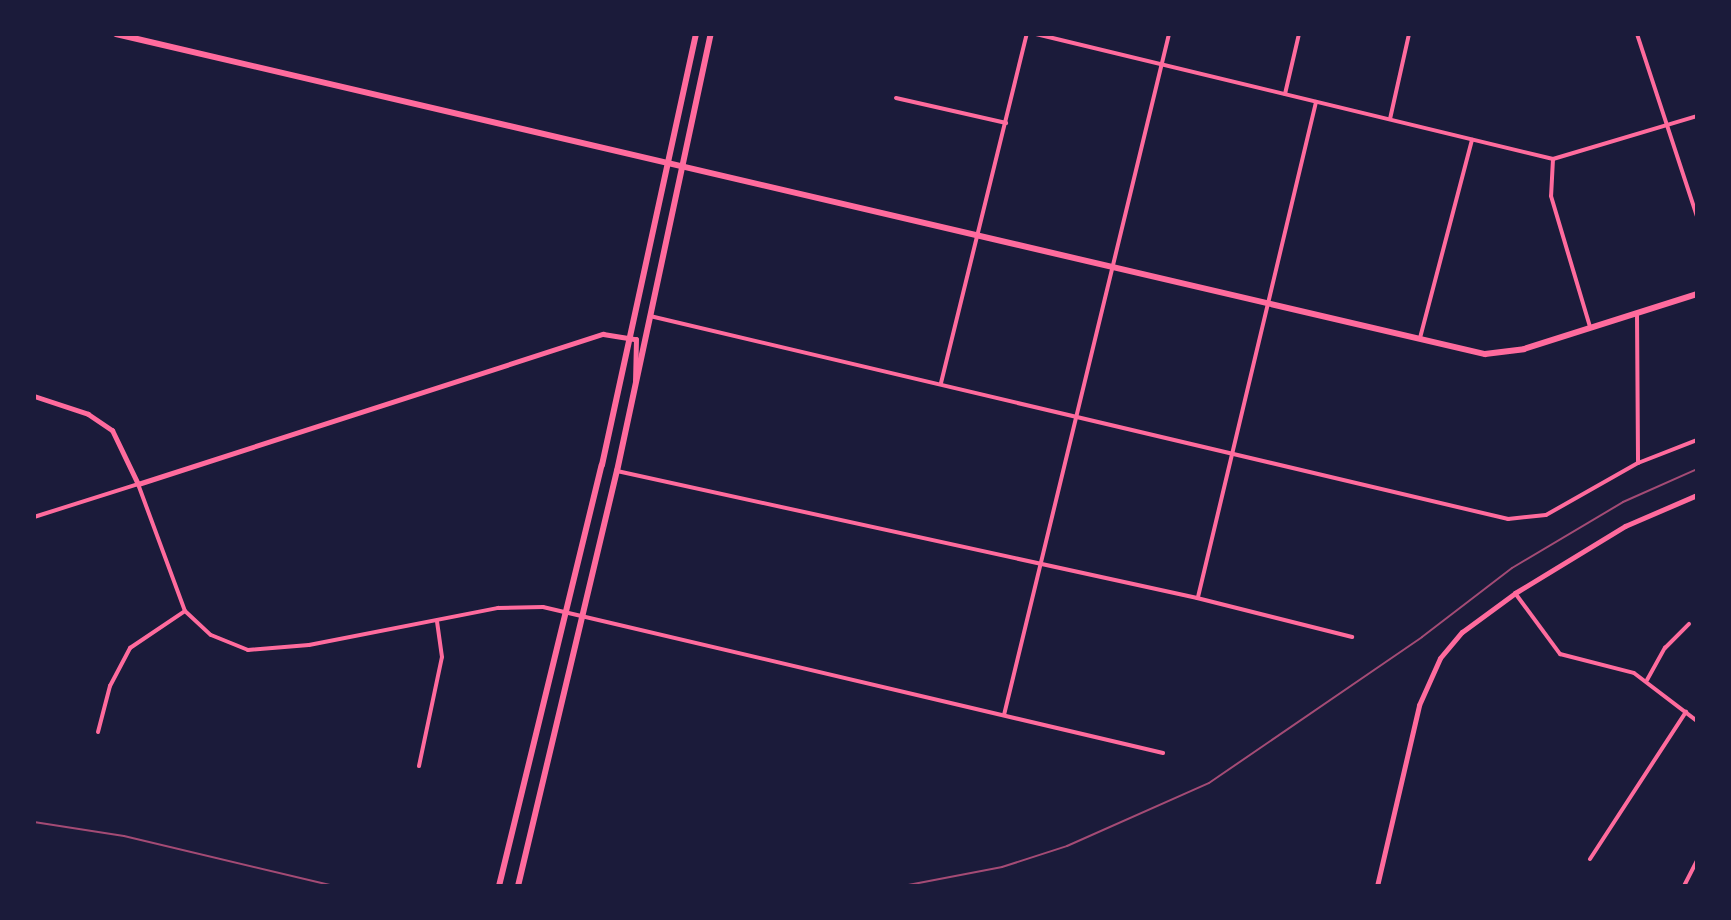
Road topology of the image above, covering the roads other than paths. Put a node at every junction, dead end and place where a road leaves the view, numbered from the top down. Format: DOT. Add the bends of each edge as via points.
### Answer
graph roads {
  1 [pos="116,34"];
  2 [pos="696,34"];
  3 [pos="711,34"];
  4 [pos="1027,34"];
  5 [pos="1036,34"];
  6 [pos="1169,34"];
  7 [pos="1299,34"];
  8 [pos="1409,34"];
  9 [pos="1550,34"];
  10 [pos="1574,34"];
  11 [pos="1637,34"];
  12 [pos="1161,66"];
  13 [pos="1285,94"];
  14 [pos="896,98"];
  15 [pos="1316,102"];
  16 [pos="1697,116"];
  17 [pos="1390,119"];
  18 [pos="1006,123"];
  19 [pos="1665,126"];
  20 [pos="1472,140"];
  21 [pos="1553,159"];
  22 [pos="665,162"];
  23 [pos="679,166"];
  24 [pos="1697,216"];
  25 [pos="977,236"];
  26 [pos="1111,268"];
  27 [pos="1697,294"];
  28 [pos="1267,302"];
  29 [pos="1637,314"];
  30 [pos="648,316"];
  31 [pos="1590,327"];
  32 [pos="629,335"];
  33 [pos="1420,338"];
  34 [pos="941,383"];
  35 [pos="636,387"];
  36 [pos="34,396"];
  37 [pos="1077,415"];
  38 [pos="1697,440"];
  39 [pos="1232,452"];
  40 [pos="1638,463"];
  41 [pos="617,471"];
  42 [pos="138,484"];
  43 [pos="1697,495"];
  44 [pos="34,517"];
  45 [pos="1041,565"];
  46 [pos="1515,593"];
  47 [pos="1197,598"];
  48 [pos="185,611"];
  49 [pos="567,612"];
  50 [pos="581,615"];
  51 [pos="437,620"];
  52 [pos="1689,624"];
  53 [pos="1352,637"];
  54 [pos="1647,680"];
  55 [pos="1686,712"];
  56 [pos="1004,715"];
  57 [pos="1697,721"];
  58 [pos="98,732"];
  59 [pos="1163,753"];
  60 [pos="419,766"];
  61 [pos="1590,859"];
  62 [pos="1697,861"];
  63 [pos="499,886"];
  64 [pos="518,886"];
  65 [pos="1377,886"];
  66 [pos="1684,886"];
  1 -- 22 [label="main road"];
  2 -- 22 [label="main road"];
  3 -- 23 [label="main road"];
  4 -- 18 [label="street"];
  5 -- 12 [label="street"];
  6 -- 12 [label="street"];
  7 -- 13 [label="street"];
  8 -- 17 [label="street"];
  9 -- 10 [label="street"];
  11 -- 19 [label="street"];
  12 -- 13 [label="street"];
  12 -- 26 [label="street"];
  13 -- 15 [label="street"];
  14 -- 18 [label="street"];
  15 -- 17 [label="street"];
  15 -- 28 [label="street"];
  16 -- 19 [label="street"];
  17 -- 20 [label="street"];
  18 -- 25 [label="street"];
  19 -- 21 [label="street"];
  19 -- 24 [label="street"];
  20 -- 21 [label="street"];
  20 -- 33 [label="street"];
  21 -- 31 [label="street" via="1551,196"];
  22 -- 23 [label="main road"];
  22 -- 32 [label="main road"];
  23 -- 25 [label="main road"];
  23 -- 30 [label="main road"];
  25 -- 26 [label="main road"];
  25 -- 34 [label="street"];
  26 -- 28 [label="main road"];
  26 -- 37 [label="street"];
  27 -- 29 [label="main road"];
  28 -- 33 [label="main road"];
  28 -- 39 [label="street"];
  29 -- 31 [label="main road"];
  29 -- 40 [label="street"];
  30 -- 34 [label="street"];
  30 -- 35 [label="main road"];
  31 -- 33 [label="main road" via="1504,354"];
  32 -- 35 [label="street" via="636,339"];
  32 -- 42 [label="street" via="603,334"];
  32 -- 49 [label="main road"];
  34 -- 37 [label="street"];
  35 -- 41 [label="main road"];
  36 -- 42 [label="street" via="88,414 112,430"];
  37 -- 39 [label="street"];
  37 -- 45 [label="street"];
  38 -- 40 [label="street"];
  39 -- 40 [label="street" via="1521,520 1546,515"];
  39 -- 47 [label="street"];
  41 -- 45 [label="street"];
  41 -- 50 [label="main road"];
  42 -- 44 [label="street"];
  42 -- 48 [label="street"];
  43 -- 46 [label="street" via="1625,526"];
  45 -- 47 [label="street"];
  45 -- 56 [label="street"];
  46 -- 54 [label="street" via="1560,654"];
  46 -- 65 [label="street" via="1462,632 1429,680"];
  47 -- 53 [label="street"];
  48 -- 51 [label="street" via="231,646 271,651"];
  48 -- 58 [label="street" via="130,648 110,686"];
  49 -- 50 [label="street"];
  49 -- 51 [label="street" via="521,606"];
  49 -- 63 [label="main road"];
  50 -- 56 [label="street"];
  50 -- 64 [label="main road"];
  51 -- 60 [label="street" via="442,657"];
  52 -- 54 [label="street" via="1665,648"];
  54 -- 55 [label="street"];
  55 -- 57 [label="street"];
  55 -- 61 [label="street"];
  56 -- 59 [label="street"];
  62 -- 66 [label="street"];
}
